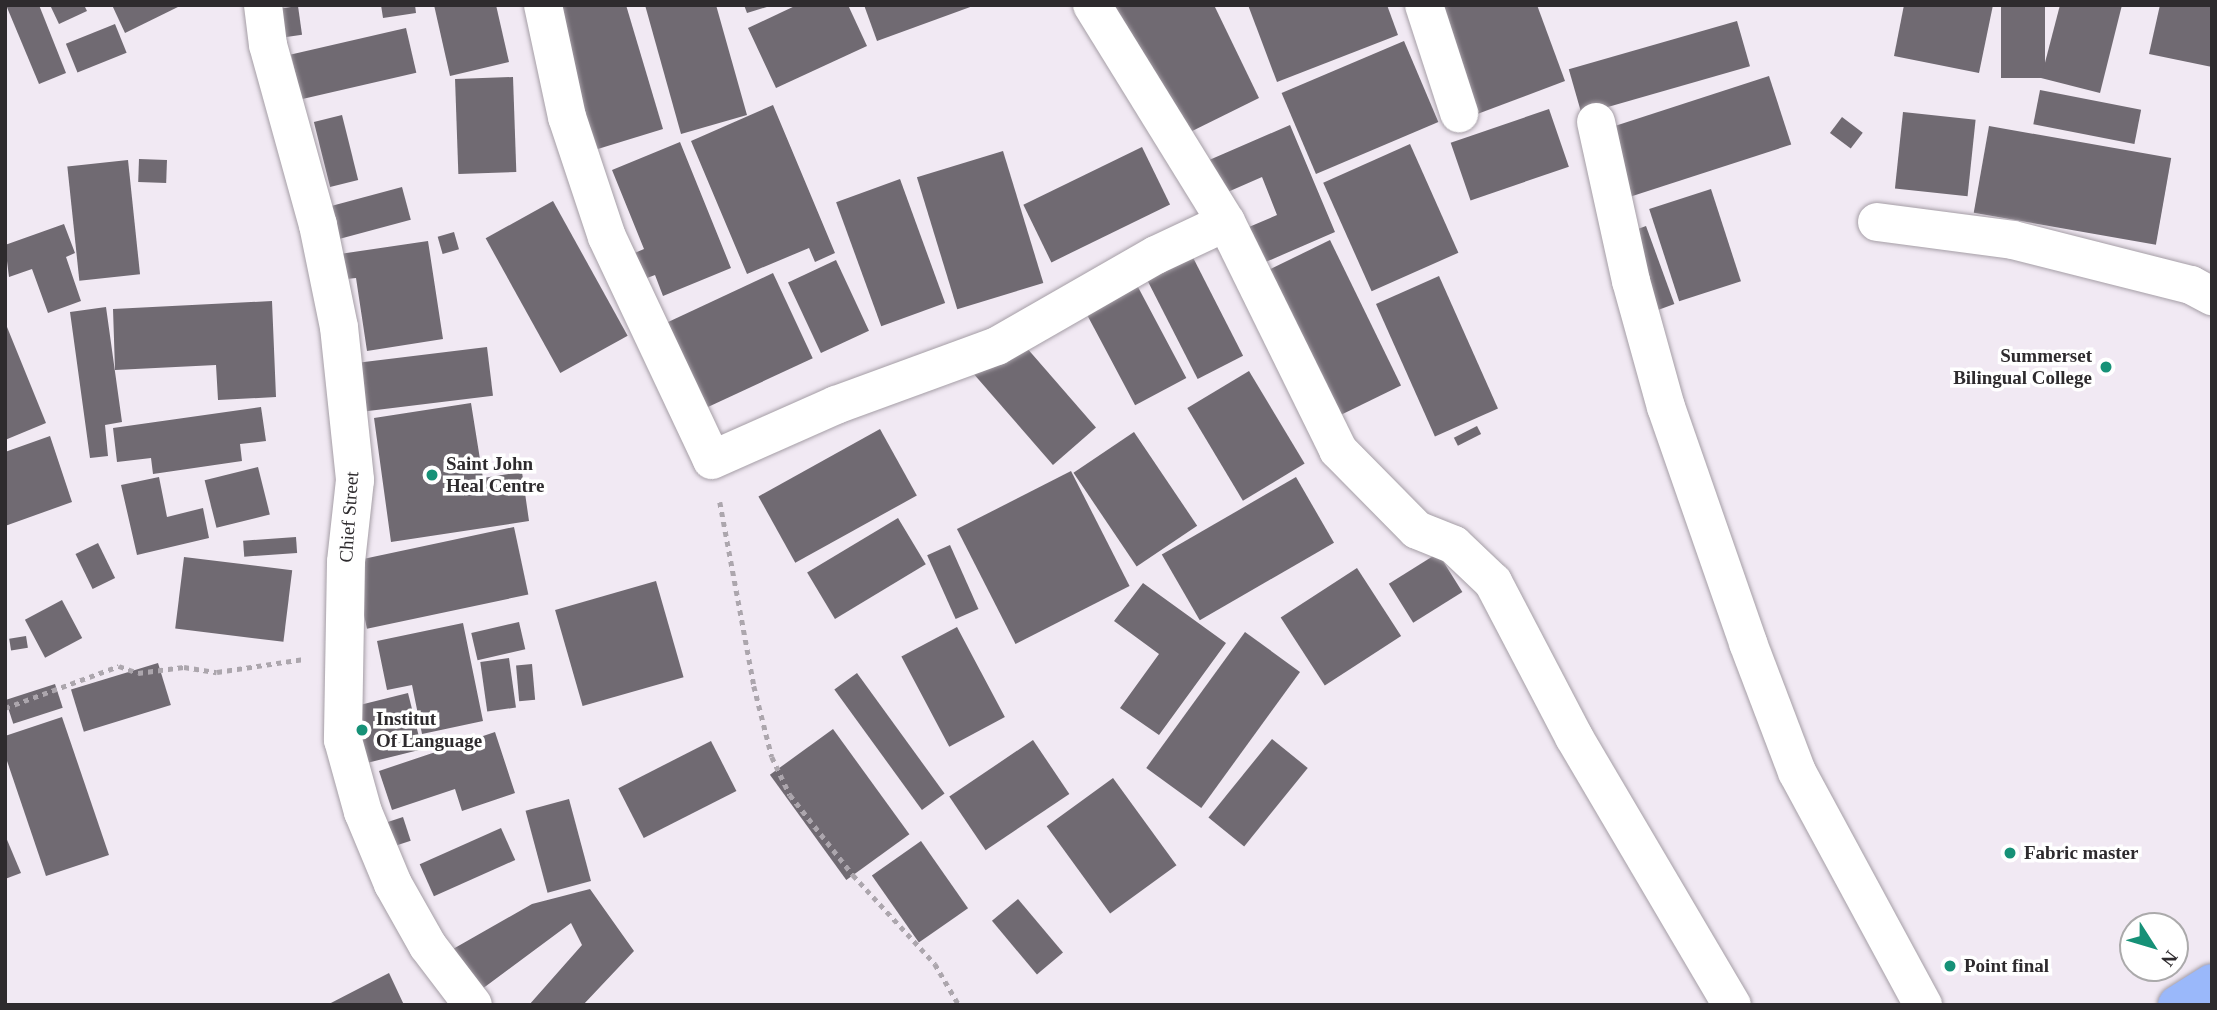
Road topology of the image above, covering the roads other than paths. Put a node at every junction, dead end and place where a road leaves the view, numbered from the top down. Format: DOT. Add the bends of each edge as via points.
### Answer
graph roads {
  1 [pos="263,5"];
  2 [pos="544,5"];
  3 [pos="1092,5"];
  4 [pos="1424,5"];
  5 [pos="1459,113"];
  6 [pos="1596,122"];
  7 [pos="1226,222"];
  8 [pos="1877,222"];
  9 [pos="2212,296"];
  10 [pos="2212,983"];
  11 [pos="473,1005"];
  12 [pos="1732,1005"];
  13 [pos="1923,1005"];
  14 [pos="2177,1005"];
  1 -- 11 [label="street, Chief Street" via="268,45 318,225 339,327 355,480 342,649 343,740 363,812 393,884 428,946"];
  2 -- 7 [label="street" via="567,117 607,237 712,460 836,405 997,346"];
  3 -- 7 [label="street"];
  4 -- 5 [label="street"];
  6 -- 13 [label="street" via="1665,407 1748,643 1797,772"];
  7 -- 12 [label="street" via="1338,450 1417,530 1454,544 1493,582 1581,748"];
  8 -- 9 [label="street" via="2012,240 2191,285"];
  10 -- 14 [label="highway"];
}
